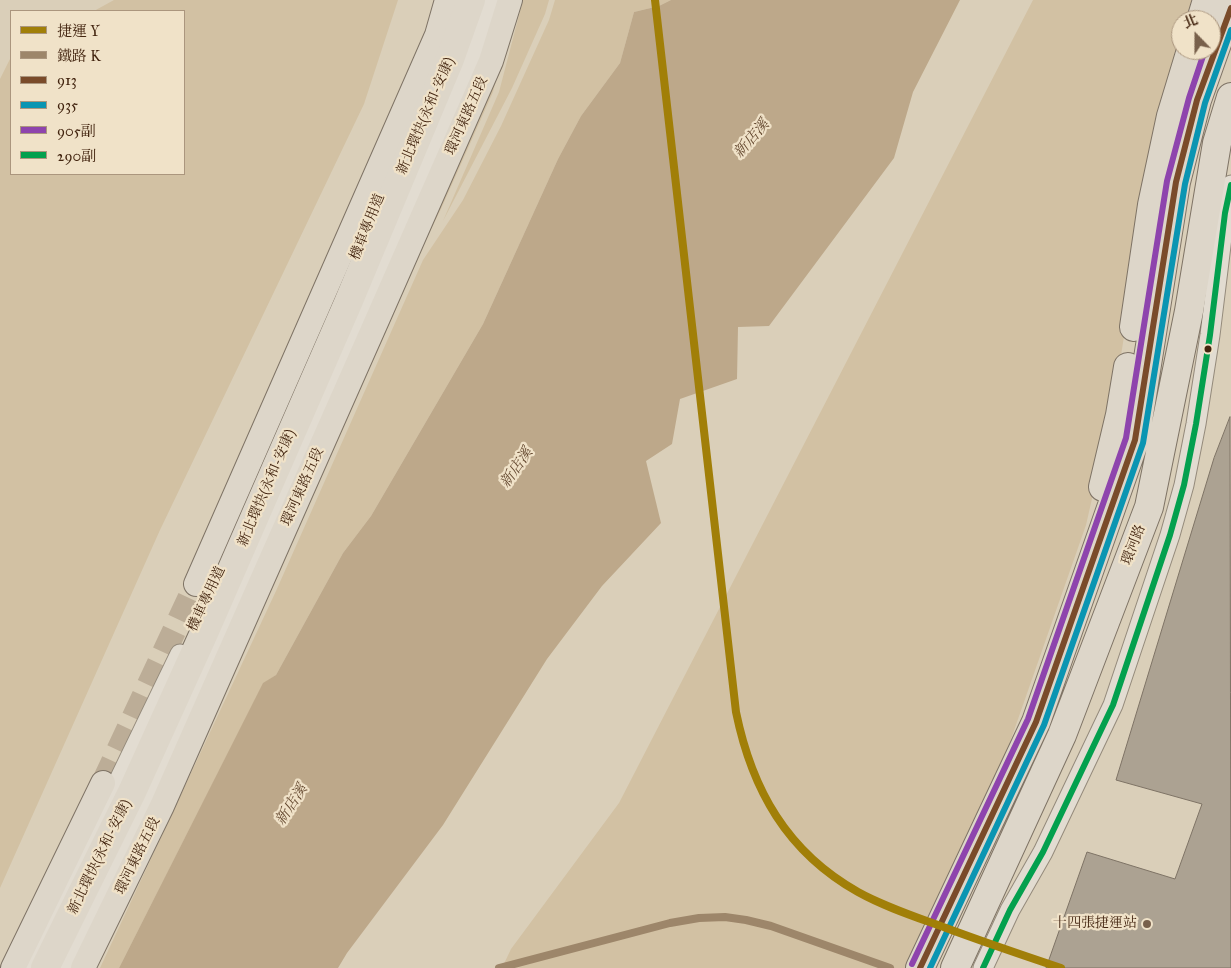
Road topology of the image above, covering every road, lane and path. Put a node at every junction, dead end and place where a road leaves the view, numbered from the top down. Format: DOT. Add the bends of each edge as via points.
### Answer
graph roads {
  1 [pos="447,0"];
  2 [pos="460,0"];
  3 [pos="471,0"];
  4 [pos="481,0"];
  5 [pos="492,0"];
  6 [pos="510,0"];
  7 [pos="1231,8"];
  8 [pos="1188,60"];
  9 [pos="1231,97"];
  10 [pos="1231,185"];
  11 [pos="196,584"];
  12 [pos="1070,624"];
  13 [pos="103,783"];
  14 [pos="13,968"];
  15 [pos="28,968"];
  16 [pos="45,968"];
  17 [pos="59,968"];
  18 [pos="69,968"];
  19 [pos="83,968"];
  20 [pos="920,968"];
  21 [pos="955,968"];
  22 [pos="983,968"];
  1 -- 11 [label="main road" via="437,35"];
  2 -- 15 [label="street, 機車專用道" via="356,259 217,579"];
  3 -- 16 [label="highway, 新北環快(永和-安康)" via="450,59 348,303 204,633 132,792"];
  4 -- 17 [label="highway, 新北環快(永和-安康)" via="357,307 142,794"];
  5 -- 18 [label="street, 機車專用道" via="459,90 281,506"];
  6 -- 19 [label="main road, 環河東路五段" via="491,61 382,309 162,806"];
  7 -- 12 [label="highway" via="1197,100 1176,182 1135,440"];
  8 -- 12 [label="highway" via="1171,116 1152,205 1120,415"];
  9 -- 21 [label="highway, 環河路" via="1217,143 1189,311 1149,507 1062,734"];
  10 -- 22 [label="street" via="1196,424 1170,535 1113,705"];
  12 -- 20 [label="highway" via="1036,722"];
  13 -- 14 [label="main road"];
}
